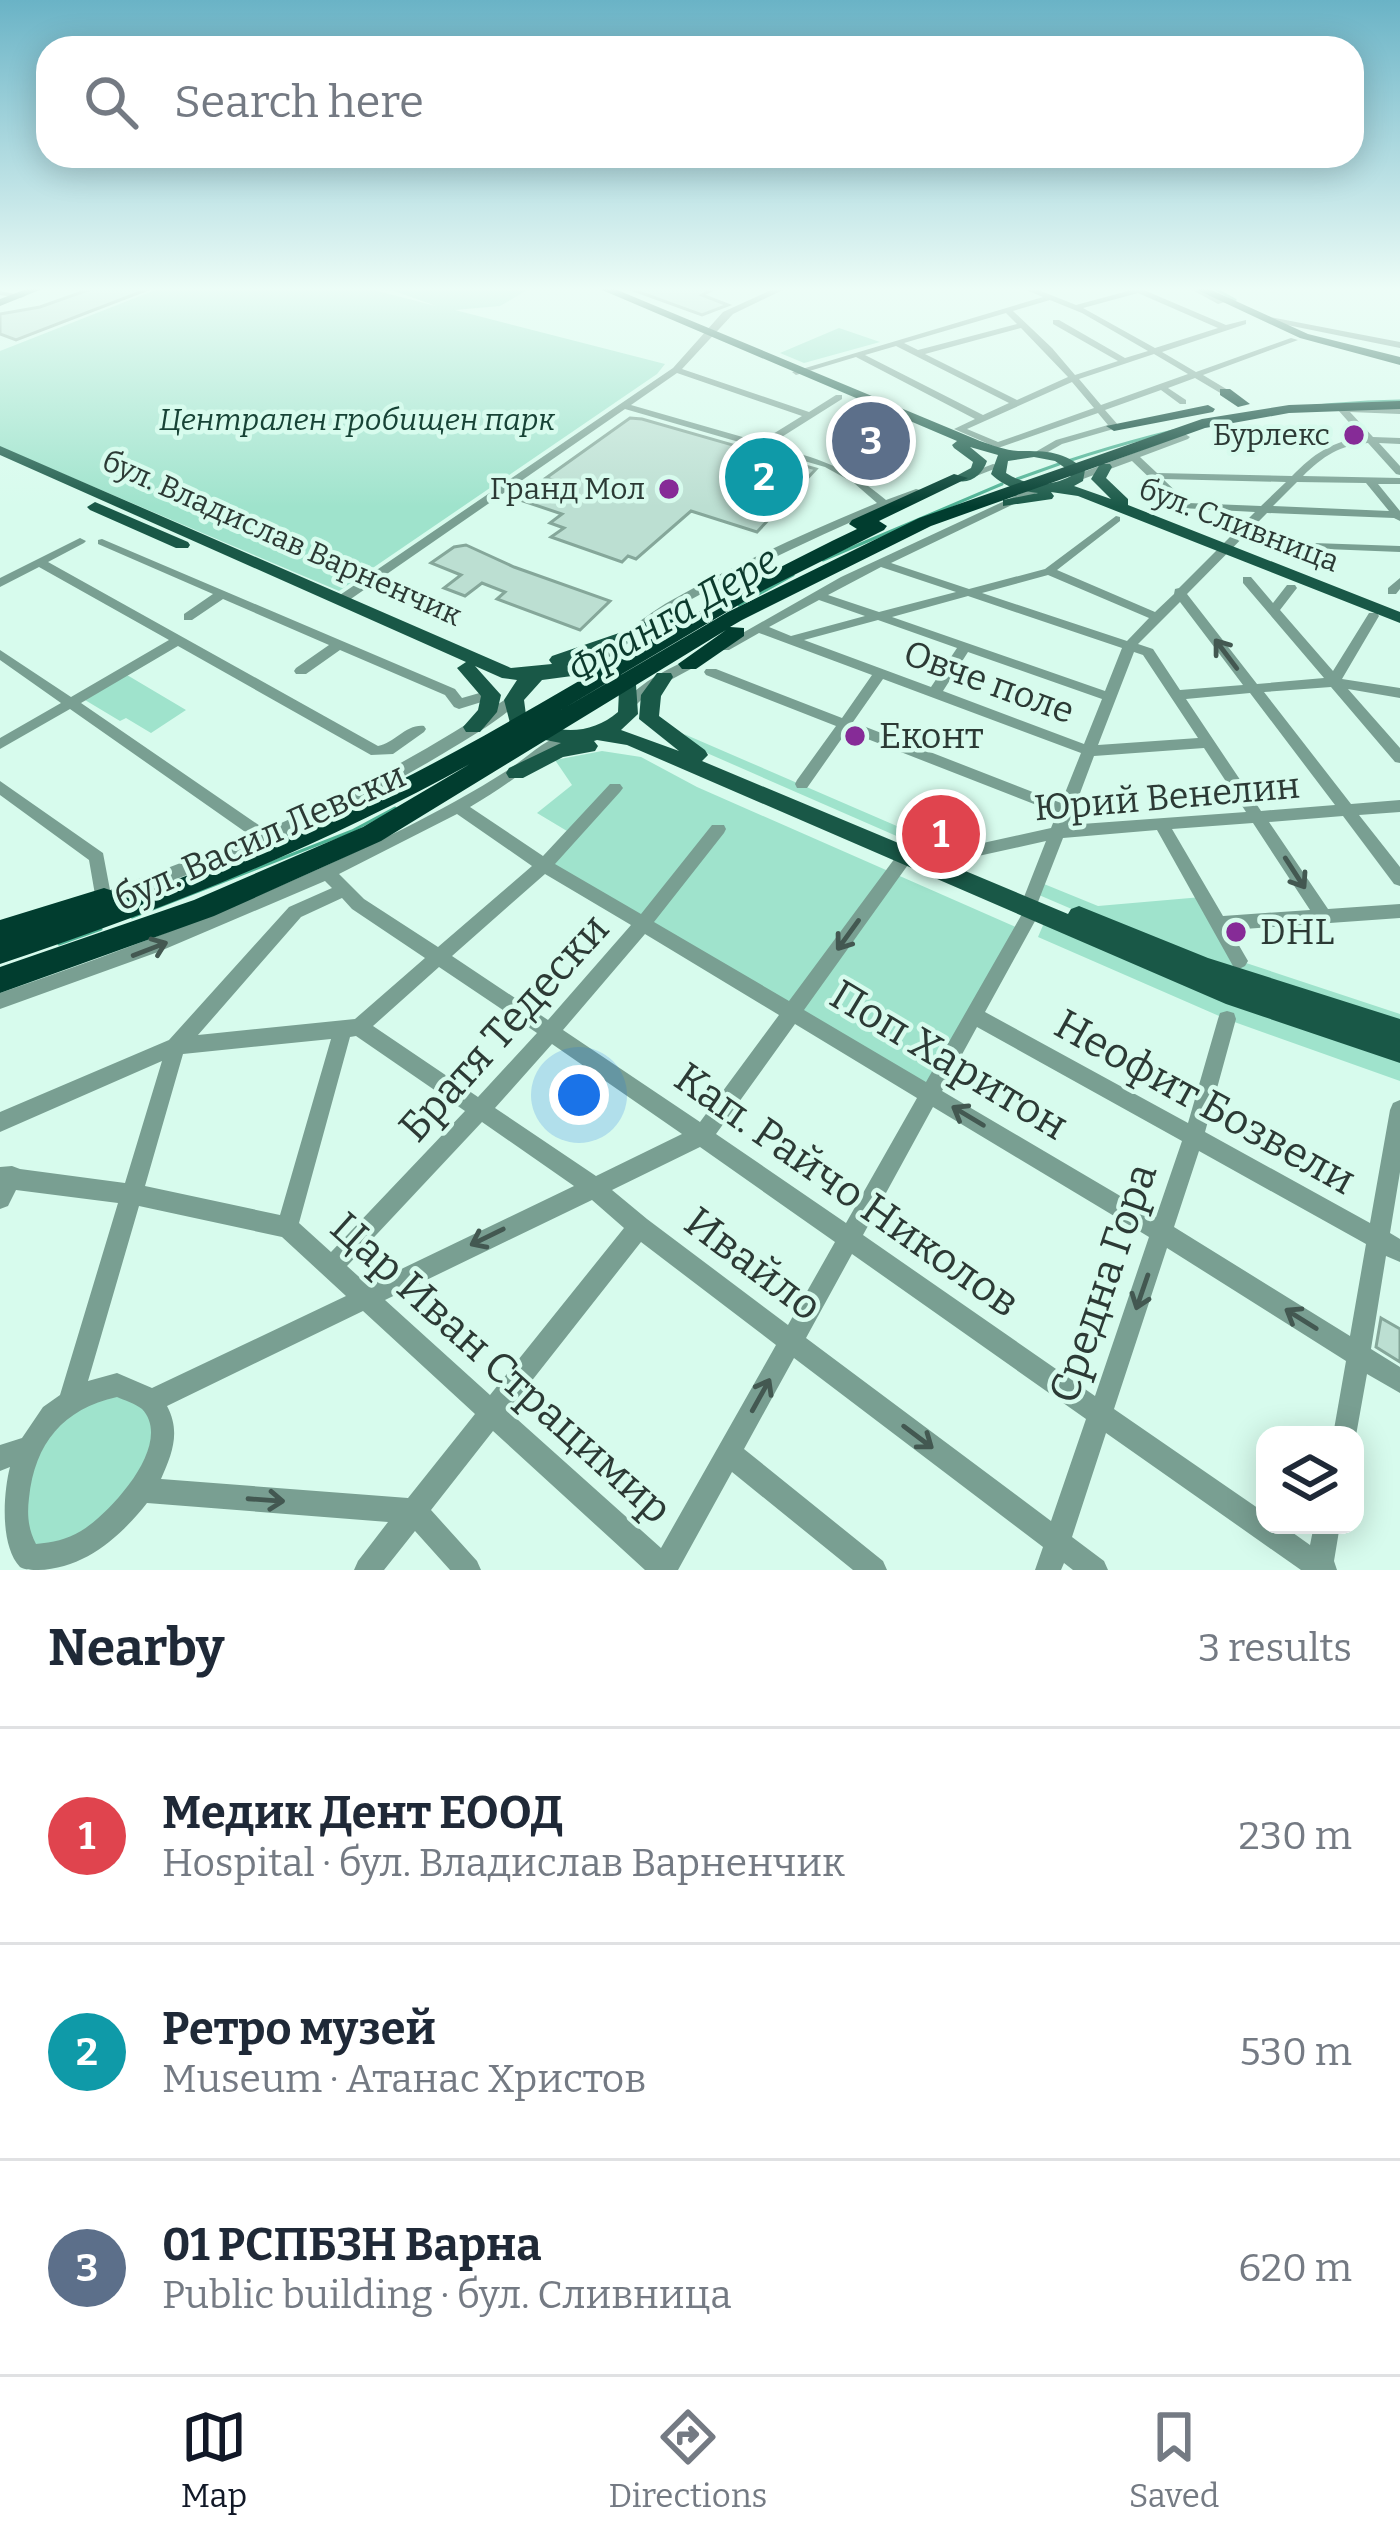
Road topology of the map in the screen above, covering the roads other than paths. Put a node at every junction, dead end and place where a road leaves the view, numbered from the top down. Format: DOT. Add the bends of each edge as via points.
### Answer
graph roads {
  1 [pos="684,360"];
  2 [pos="684,360"];
  3 [pos="755,360"];
  4 [pos="770,360"];
  5 [pos="836,360"];
  6 [pos="869,360"];
  7 [pos="932,360"];
  8 [pos="1057,360"];
  9 [pos="1123,360"];
  10 [pos="1131,360"];
  11 [pos="1171,360"];
  12 [pos="1243,360"];
  13 [pos="1126,362"];
  14 [pos="678,367"];
  15 [pos="796,372"];
  16 [pos="1200,377"];
  17 [pos="1074,378"];
  18 [pos="1163,388"];
  19 [pos="839,397"];
  20 [pos="1400,401"];
  21 [pos="1183,402"];
  22 [pos="1016,403"];
  23 [pos="1244,405"];
  24 [pos="623,406"];
  25 [pos="1099,408"];
  26 [pos="880,409"];
  27 [pos="1343,410"];
  28 [pos="809,415"];
  29 [pos="981,418"];
  30 [pos="1114,426"];
  31 [pos="1185,437"];
  32 [pos="947,439"];
  33 [pos="1370,439"];
  34 [pos="1400,441"];
  35 [pos="763,445"];
  36 [pos="0,450"];
  37 [pos="1044,454"];
  38 [pos="1014,455"];
  39 [pos="1134,457"];
  40 [pos="0,465"];
  41 [pos="997,467"];
  42 [pos="1105,467"];
  43 [pos="1400,472"];
  44 [pos="1078,475"];
  45 [pos="1155,476"];
  46 [pos="962,478"];
  47 [pos="1295,479"];
  48 [pos="1369,480"];
  49 [pos="1400,481"];
  50 [pos="1057,487"];
  51 [pos="867,488"];
  52 [pos="1033,488"];
  53 [pos="847,495"];
  54 [pos="885,504"];
  55 [pos="1007,504"];
  56 [pos="1119,509"];
  57 [pos="1263,509"];
  58 [pos="1399,516"];
  59 [pos="80,542"];
  60 [pos="102,542"];
  61 [pos="1258,544"];
  62 [pos="1229,546"];
  63 [pos="1329,546"];
  64 [pos="1400,549"];
  65 [pos="1316,560"];
  66 [pos="39,562"];
  67 [pos="880,562"];
  68 [pos="1048,571"];
  69 [pos="804,576"];
  70 [pos="1247,580"];
  71 [pos="0,583"];
  72 [pos="1291,588"];
  73 [pos="966,591"];
  74 [pos="1179,592"];
  75 [pos="1398,593"];
  76 [pos="222,594"];
  77 [pos="341,600"];
  78 [pos="1273,611"];
  79 [pos="875,616"];
  80 [pos="1154,616"];
  81 [pos="1373,616"];
  82 [pos="188,617"];
  83 [pos="1400,618"];
  84 [pos="759,628"];
  85 [pos="627,635"];
  86 [pos="790,640"];
  87 [pos="177,641"];
  88 [pos="338,645"];
  89 [pos="1130,645"];
  90 [pos="965,646"];
  91 [pos="0,654"];
  92 [pos="471,663"];
  93 [pos="689,664"];
  94 [pos="581,668"];
  95 [pos="301,671"];
  96 [pos="711,672"];
  97 [pos="540,673"];
  98 [pos="880,674"];
  99 [pos="664,677"];
  100 [pos="1333,682"];
  101 [pos="1254,690"];
  102 [pos="1400,693"];
  103 [pos="934,694"];
  104 [pos="1175,695"];
  105 [pos="483,697"];
  106 [pos="1110,697"];
  107 [pos="73,701"];
  108 [pos="515,701"];
  109 [pos="629,702"];
  110 [pos="843,725"];
  111 [pos="473,728"];
  112 [pos="418,729"];
  113 [pos="598,733"];
  114 [pos="562,735"];
  115 [pos="0,743"];
  116 [pos="1205,743"];
  117 [pos="1090,751"];
  118 [pos="686,756"];
  119 [pos="1400,758"];
  120 [pos="516,773"];
  121 [pos="802,784"];
  122 [pos="0,787"];
  123 [pos="615,788"];
  124 [pos="1400,806"];
  125 [pos="458,807"];
  126 [pos="1348,810"];
  127 [pos="1067,811"];
  128 [pos="1258,817"];
  129 [pos="1161,824"];
  130 [pos="718,830"];
  131 [pos="1058,832"];
  132 [pos="264,837"];
  133 [pos="904,859"];
  134 [pos="942,859"];
  135 [pos="544,865"];
  136 [pos="1400,879"];
  137 [pos="334,882"];
  138 [pos="104,902"];
  139 [pos="1032,904"];
  140 [pos="1400,910"];
  141 [pos="1323,916"];
  142 [pos="1217,924"];
  143 [pos="646,925"];
  144 [pos="0,932"];
  145 [pos="0,952"];
  146 [pos="439,956"];
  147 [pos="105,960"];
  148 [pos="1239,961"];
  149 [pos="0,980"];
  150 [pos="0,1001"];
  151 [pos="793,1012"];
  152 [pos="975,1016"];
  153 [pos="1226,1019"];
  154 [pos="351,1028"];
  155 [pos="1400,1031"];
  156 [pos="550,1032"];
  157 [pos="176,1046"];
  158 [pos="1400,1051"];
  159 [pos="931,1095"];
  160 [pos="1400,1109"];
  161 [pos="480,1111"];
  162 [pos="0,1122"];
  163 [pos="704,1135"];
  164 [pos="1193,1139"];
  165 [pos="4,1184"];
  166 [pos="592,1186"];
  167 [pos="134,1195"];
  168 [pos="287,1227"];
  169 [pos="639,1227"];
  170 [pos="1162,1233"];
  171 [pos="852,1237"];
  172 [pos="1390,1245"];
  173 [pos="332,1266"];
  174 [pos="364,1298"];
  175 [pos="791,1341"];
  176 [pos="1359,1357"];
  177 [pos="1400,1381"];
  178 [pos="70,1401"];
  179 [pos="152,1401"];
  180 [pos="491,1411"];
  181 [pos="1099,1416"];
  182 [pos="1347,1426"];
  183 [pos="728,1453"];
  184 [pos="12,1454"];
  185 [pos="149,1491"];
  186 [pos="414,1510"];
  187 [pos="1327,1534"];
  188 [pos="1057,1542"];
  189 [pos="93,1561"];
  190 [pos="32,1566"];
  191 [pos="1321,1569"];
  192 [pos="367,1570"];
  193 [pos="468,1570"];
  194 [pos="664,1570"];
  195 [pos="874,1570"];
  196 [pos="1048,1570"];
  197 [pos="1095,1570"];
  1 -- 14 [label="street"];
  2 -- 14 [label="street"];
  3 -- 19 [label="main road"];
  4 -- 15 [label="main road"];
  5 -- 15 [label="street"];
  6 -- 29 [label="street"];
  7 -- 22 [label="street"];
  8 -- 17 [label="street"];
  9 -- 13 [label="street"];
  10 -- 13 [label="street"];
  11 -- 16 [label="street"];
  12 -- 16 [label="street"];
  13 -- 17 [label="street"];
  14 -- 24 [label="street"];
  14 -- 28 [label="street"];
  15 -- 26 [label="main road"];
  16 -- 18 [label="street"];
  16 -- 23 [label="street"];
  17 -- 22 [label="street"];
  17 -- 25 [label="street"];
  18 -- 21 [label="street"];
  18 -- 25 [label="street"];
  19 -- 26 [label="main road"];
  19 -- 28 [label="street"];
  20 -- 23 [label="highway, бул. Васил Левски"];
  20 -- 27 [label="street"];
  22 -- 29 [label="street"];
  23 -- 27 [label="highway"];
  23 -- 30 [label="highway"];
  23 -- 31 [label="highway"];
  23 -- 69 [label="highway, бул. Васил Левски" via="1026,483"];
  24 -- 35 [label="street"];
  24 -- 77 [label="street"];
  25 -- 29 [label="street" via="998,445 958,429"];
  25 -- 30 [label="street"];
  26 -- 32 [label="main road"];
  26 -- 38 [label="main road"];
  27 -- 33 [label="street"];
  28 -- 35 [label="street"];
  30 -- 37 [label="street"];
  31 -- 39 [label="street"];
  32 -- 41 [label="main road"];
  32 -- 46 [label="main road" via="980,461"];
  33 -- 34 [label="street"];
  33 -- 43 [label="street"];
  33 -- 47 [label="street" via="1330,446"];
  35 -- 51 [label="street" via="845,472"];
  36 -- 77 [label="main road, бул. Владислав Варненчик"];
  37 -- 38 [label="main road"];
  37 -- 44 [label="main road, бул. Сливница"];
  38 -- 41 [label="main road"];
  39 -- 42 [label="street"];
  39 -- 45 [label="street"];
  40 -- 92 [label="main road, бул. Владислав Варненчик"];
  41 -- 46 [label="street"];
  41 -- 52 [label="main road" via="1006,481"];
  42 -- 44 [label="street"];
  42 -- 56 [label="main road" via="1098,479"];
  44 -- 50 [label="main road"];
  44 -- 56 [label="main road, бул. Сливница"];
  45 -- 47 [label="street"];
  45 -- 57 [label="street" via="1185,506"];
  46 -- 54 [label="street"];
  46 -- 69 [label="highway" via="845,530"];
  47 -- 48 [label="street"];
  47 -- 57 [label="street"];
  48 -- 49 [label="street"];
  48 -- 58 [label="street"];
  50 -- 52 [label="main road"];
  50 -- 56 [label="main road, бул. Сливница"];
  51 -- 53 [label="street"];
  51 -- 54 [label="street"];
  52 -- 55 [label="street"];
  54 -- 85 [label="street" via="741,569"];
  55 -- 56 [label="main road" via="1069,494"];
  55 -- 67 [label="street"];
  55 -- 69 [label="highway"];
  56 -- 62 [label="main road, бул. Сливница"];
  56 -- 68 [label="street"];
  57 -- 58 [label="street"];
  57 -- 62 [label="street"];
  59 -- 66 [label="street"];
  60 -- 76 [label="street"];
  61 -- 63 [label="street"];
  62 -- 74 [label="street"];
  62 -- 75 [label="main road, бул. Сливница"];
  62 -- 83 [label="main road, бул. Сливница"];
  63 -- 64 [label="street"];
  63 -- 65 [label="street"];
  66 -- 71 [label="street"];
  66 -- 87 [label="street"];
  67 -- 69 [label="street"];
  67 -- 73 [label="street"];
  68 -- 73 [label="street"];
  68 -- 80 [label="street"];
  69 -- 79 [label="street"];
  69 -- 84 [label="street"];
  69 -- 85 [label="highway"];
  69 -- 93 [label="highway" via="786,600"];
  69 -- 145 [label="highway, бул. Васил Левски" via="338,824 146,904"];
  69 -- 149 [label="highway, бул. Васил Левски" via="372,834 221,902"];
  70 -- 78 [label="street"];
  72 -- 78 [label="street"];
  73 -- 79 [label="street"];
  73 -- 89 [label="street"];
  74 -- 80 [label="street"];
  101 -- 74 [label="street, one-way"];
  76 -- 82 [label="street"];
  76 -- 88 [label="street"];
  77 -- 92 [label="main road, бул. Владислав Варненчик"];
  78 -- 100 [label="street"];
  79 -- 86 [label="street"];
  79 -- 90 [label="street"];
  80 -- 89 [label="street"];
  81 -- 100 [label="street"];
  84 -- 86 [label="street, Овче поле"];
  84 -- 93 [label="street"];
  85 -- 92 [label="main road" via="567,659"];
  85 -- 94 [label="street"];
  86 -- 98 [label="street, Овче поле"];
  87 -- 107 [label="street"];
  87 -- 112 [label="street" via="376,751"];
  88 -- 95 [label="street"];
  88 -- 105 [label="street" via="449,692 459,704"];
  89 -- 104 [label="street" via="1148,652"];
  89 -- 106 [label="street"];
  90 -- 103 [label="street"];
  90 -- 106 [label="street"];
  91 -- 107 [label="street"];
  92 -- 97 [label="main road, бул. Владислав Варненчик"];
  92 -- 108 [label="main road, бул. Владислав Варненчик"];
  92 -- 111 [label="main road" via="491,695"];
  93 -- 99 [label="street"];
  94 -- 97 [label="main road"];
  94 -- 109 [label="main road" via="613,676"];
  96 -- 110 [label="street"];
  97 -- 108 [label="main road"];
  98 -- 103 [label="street, Овче поле"];
  98 -- 110 [label="street"];
  99 -- 109 [label="street"];
  99 -- 118 [label="main road" via="651,695 649,718"];
  100 -- 101 [label="street"];
  100 -- 102 [label="street"];
  100 -- 119 [label="street"];
  101 -- 104 [label="street"];
  101 -- 126 [label="street"];
  103 -- 117 [label="street, Овче поле"];
  104 -- 116 [label="street"];
  106 -- 117 [label="street"];
  107 -- 115 [label="street"];
  107 -- 132 [label="street"];
  108 -- 111 [label="street"];
  108 -- 114 [label="main road" via="524,724"];
  109 -- 113 [label="main road"];
  109 -- 118 [label="main road" via="638,730"];
  110 -- 121 [label="street"];
  110 -- 127 [label="street"];
  111 -- 132 [label="street"];
  113 -- 114 [label="main road"];
  113 -- 118 [label="main road"];
  114 -- 120 [label="street"];
  116 -- 117 [label="street, Овче поле"];
  116 -- 128 [label="street"];
  117 -- 127 [label="street"];
  118 -- 120 [label="main road" via="576,747"];
  118 -- 133 [label="main road"];
  118 -- 134 [label="main road"];
  120 -- 125 [label="street"];
  122 -- 138 [label="street" via="98,857"];
  123 -- 135 [label="street"];
  124 -- 126 [label="street, Юрий Венелин"];
  125 -- 135 [label="street, Поп Харитон"];
  125 -- 137 [label="street"];
  126 -- 128 [label="street, Юрий Венелин"];
  126 -- 136 [label="street"];
  127 -- 131 [label="street"];
  128 -- 129 [label="street, Юрий Венелин"];
  128 -- 141 [label="street, one-way"];
  129 -- 131 [label="street, Юрий Венелин"];
  129 -- 142 [label="street"];
  130 -- 143 [label="street, Братя Тедески"];
  131 -- 134 [label="street, Юрий Венелин"];
  131 -- 139 [label="street"];
  132 -- 138 [label="street"];
  133 -- 139 [label="main road"];
  133 -- 151 [label="street, one-way"];
  134 -- 139 [label="main road"];
  135 -- 143 [label="street, Поп Харитон"];
  135 -- 146 [label="street"];
  137 -- 146 [label="street, Кап. Райчо Николов"];
  147 -- 137 [label="street, one-way"];
  137 -- 157 [label="street" via="295,912"];
  138 -- 144 [label="highway"];
  138 -- 147 [label="street"];
  139 -- 152 [label="street"];
  139 -- 155 [label="main road"];
  139 -- 158 [label="main road" via="1235,996"];
  140 -- 141 [label="street"];
  141 -- 142 [label="street"];
  142 -- 148 [label="street"];
  143 -- 151 [label="street, Поп Харитон"];
  143 -- 156 [label="street, Братя Тедески"];
  146 -- 154 [label="street"];
  146 -- 156 [label="street, Кап. Райчо Николов"];
  147 -- 150 [label="street"];
  151 -- 159 [label="street, Поп Харитон"];
  151 -- 163 [label="street"];
  152 -- 159 [label="street"];
  152 -- 164 [label="street, Неофит Бозвели"];
  153 -- 164 [label="street, Средна Гора"];
  154 -- 157 [label="street"];
  154 -- 161 [label="street, Ивайло"];
  154 -- 168 [label="street"];
  156 -- 161 [label="street, Братя Тедески"];
  156 -- 163 [label="street, Кап. Райчо Николов"];
  157 -- 162 [label="street"];
  157 -- 167 [label="street"];
  170 -- 159 [label="street, Поп Харитон, one-way"];
  159 -- 171 [label="street"];
  160 -- 172 [label="street"];
  161 -- 166 [label="street, Ивайло"];
  161 -- 173 [label="street, Братя Тедески"];
  163 -- 166 [label="street"];
  163 -- 171 [label="street, Кап. Райчо Николов"];
  164 -- 170 [label="street, Средна Гора"];
  164 -- 172 [label="street, Неофит Бозвели"];
  165 -- 167 [label="street, Цар Иван Страцимир"];
  166 -- 169 [label="street, Ивайло"];
  166 -- 174 [label="street, one-way"];
  167 -- 168 [label="street, Цар Иван Страцимир"];
  167 -- 178 [label="street"];
  168 -- 173 [label="street, Цар Иван Страцимир"];
  169 -- 175 [label="street, Ивайло"];
  169 -- 180 [label="street"];
  176 -- 170 [label="street, Поп Харитон, one-way"];
  170 -- 181 [label="street, Средна Гора, one-way"];
  171 -- 175 [label="street"];
  171 -- 181 [label="street, Кап. Райчо Николов"];
  172 -- 176 [label="street"];
  173 -- 174 [label="street, Цар Иван Страцимир"];
  174 -- 179 [label="street"];
  174 -- 180 [label="street, Цар Иван Страцимир"];
  183 -- 175 [label="street, one-way"];
  175 -- 188 [label="street, Ивайло, one-way"];
  176 -- 177 [label="street, Поп Харитон"];
  176 -- 182 [label="street"];
  178 -- 179 [label="street" via="117,1385"];
  178 -- 184 [label="street"];
  179 -- 185 [label="street" via="164,1448"];
  180 -- 186 [label="street"];
  180 -- 194 [label="street, Цар Иван Страцимир"];
  181 -- 188 [label="street, Средна Гора"];
  181 -- 191 [label="street, Кап. Райчо Николов"];
  183 -- 194 [label="street"];
  183 -- 195 [label="street"];
  184 -- 190 [label="street" via="7,1530"];
  185 -- 186 [label="street, one-way"];
  185 -- 189 [label="street"];
  186 -- 192 [label="street"];
  186 -- 193 [label="street"];
  187 -- 191 [label="street"];
  188 -- 196 [label="street, Средна Гора"];
  188 -- 197 [label="street, Ивайло"];
  189 -- 190 [label="street"];
}
